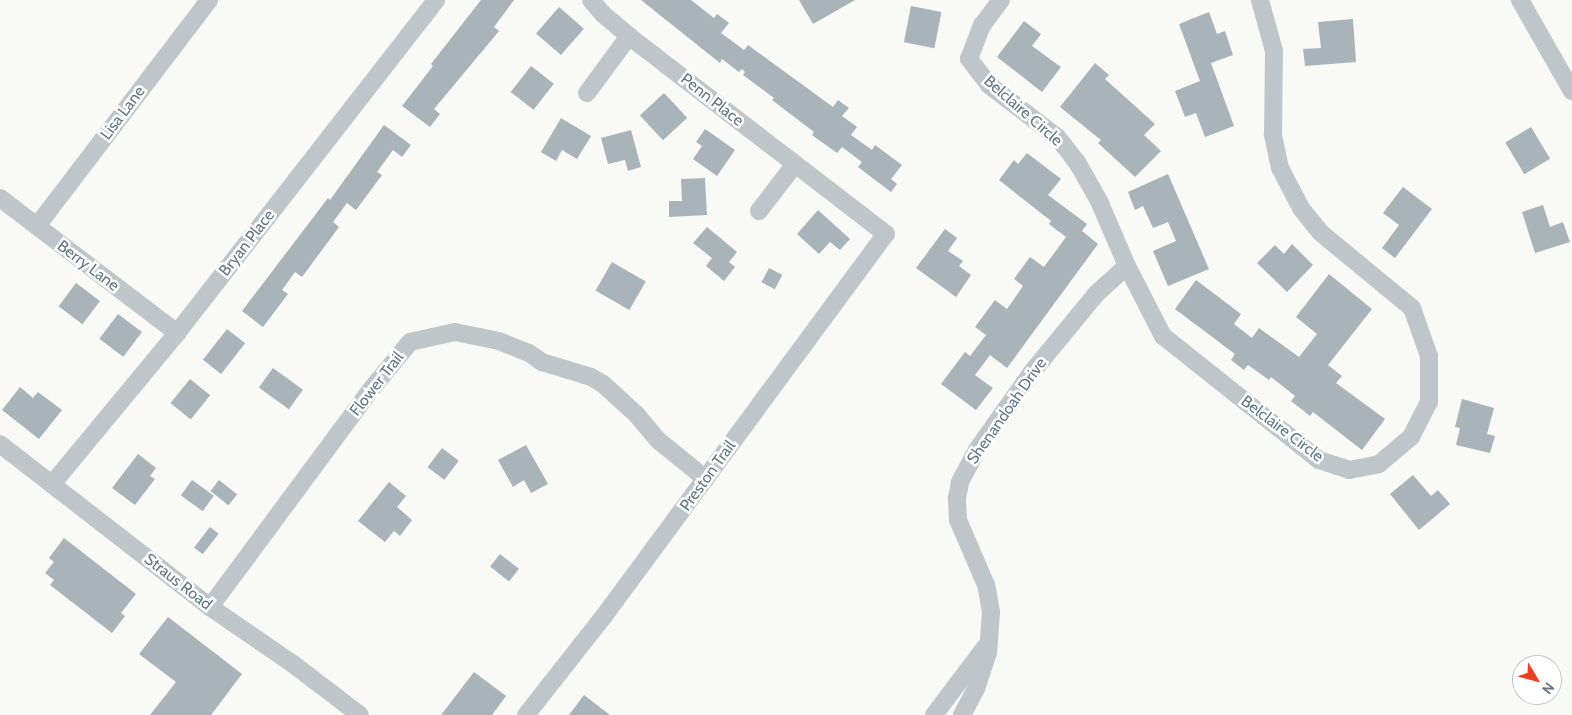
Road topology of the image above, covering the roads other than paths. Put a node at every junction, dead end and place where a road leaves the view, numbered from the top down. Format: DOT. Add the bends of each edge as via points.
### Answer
graph roads {
  1 [pos="209,0"];
  2 [pos="436,0"];
  3 [pos="591,0"];
  4 [pos="1001,0"];
  5 [pos="1260,0"];
  6 [pos="1520,0"];
  7 [pos="629,36"];
  8 [pos="1572,91"];
  9 [pos="586,93"];
  10 [pos="795,164"];
  11 [pos="0,198"];
  12 [pos="758,211"];
  13 [pos="37,226"];
  14 [pos="886,234"];
  15 [pos="1127,266"];
  16 [pos="177,332"];
  17 [pos="0,444"];
  18 [pos="706,479"];
  19 [pos="53,483"];
  20 [pos="210,607"];
  21 [pos="990,639"];
  22 [pos="360,715"];
  23 [pos="526,715"];
  24 [pos="934,715"];
  25 [pos="962,715"];
  1 -- 13 [label="street, Lisa Lane"];
  2 -- 16 [label="street, Bryan Place"];
  3 -- 7 [label="street, Penn Place" via="602,14"];
  4 -- 15 [label="street, Belclaire Circle" via="982,25 968,59 989,85 1058,138 1077,162 1099,201"];
  5 -- 15 [label="street, Belclaire Circle" via="1274,52 1272,134 1280,168 1301,208 1321,233 1412,308 1429,356 1429,402 1411,437 1379,464 1349,470 1319,460 1163,336"];
  6 -- 8 [label="street"];
  7 -- 9 [label="street"];
  7 -- 10 [label="street, Penn Place"];
  10 -- 12 [label="street"];
  10 -- 14 [label="street, Penn Place"];
  11 -- 13 [label="street, Berry Lane"];
  13 -- 16 [label="street, Berry Lane"];
  14 -- 18 [label="street, Preston Trail"];
  15 -- 21 [label="street, Shenandoah Drive" via="1097,293 1032,372 977,450 960,482 958,520 986,585 991,612"];
  16 -- 19 [label="street, Bryan Place"];
  17 -- 19 [label="street, Straus Road"];
  18 -- 20 [label="street, Flower Trail" via="659,441 636,414 591,377 542,362 529,353 482,337 455,332 410,342"];
  18 -- 23 [label="street, Preston Trail" via="610,609"];
  19 -- 20 [label="street, Straus Road"];
  20 -- 22 [label="street, Straus Road"];
  21 -- 24 [label="street"];
  21 -- 25 [label="street, Shenandoah Drive" via="981,676"];
}
